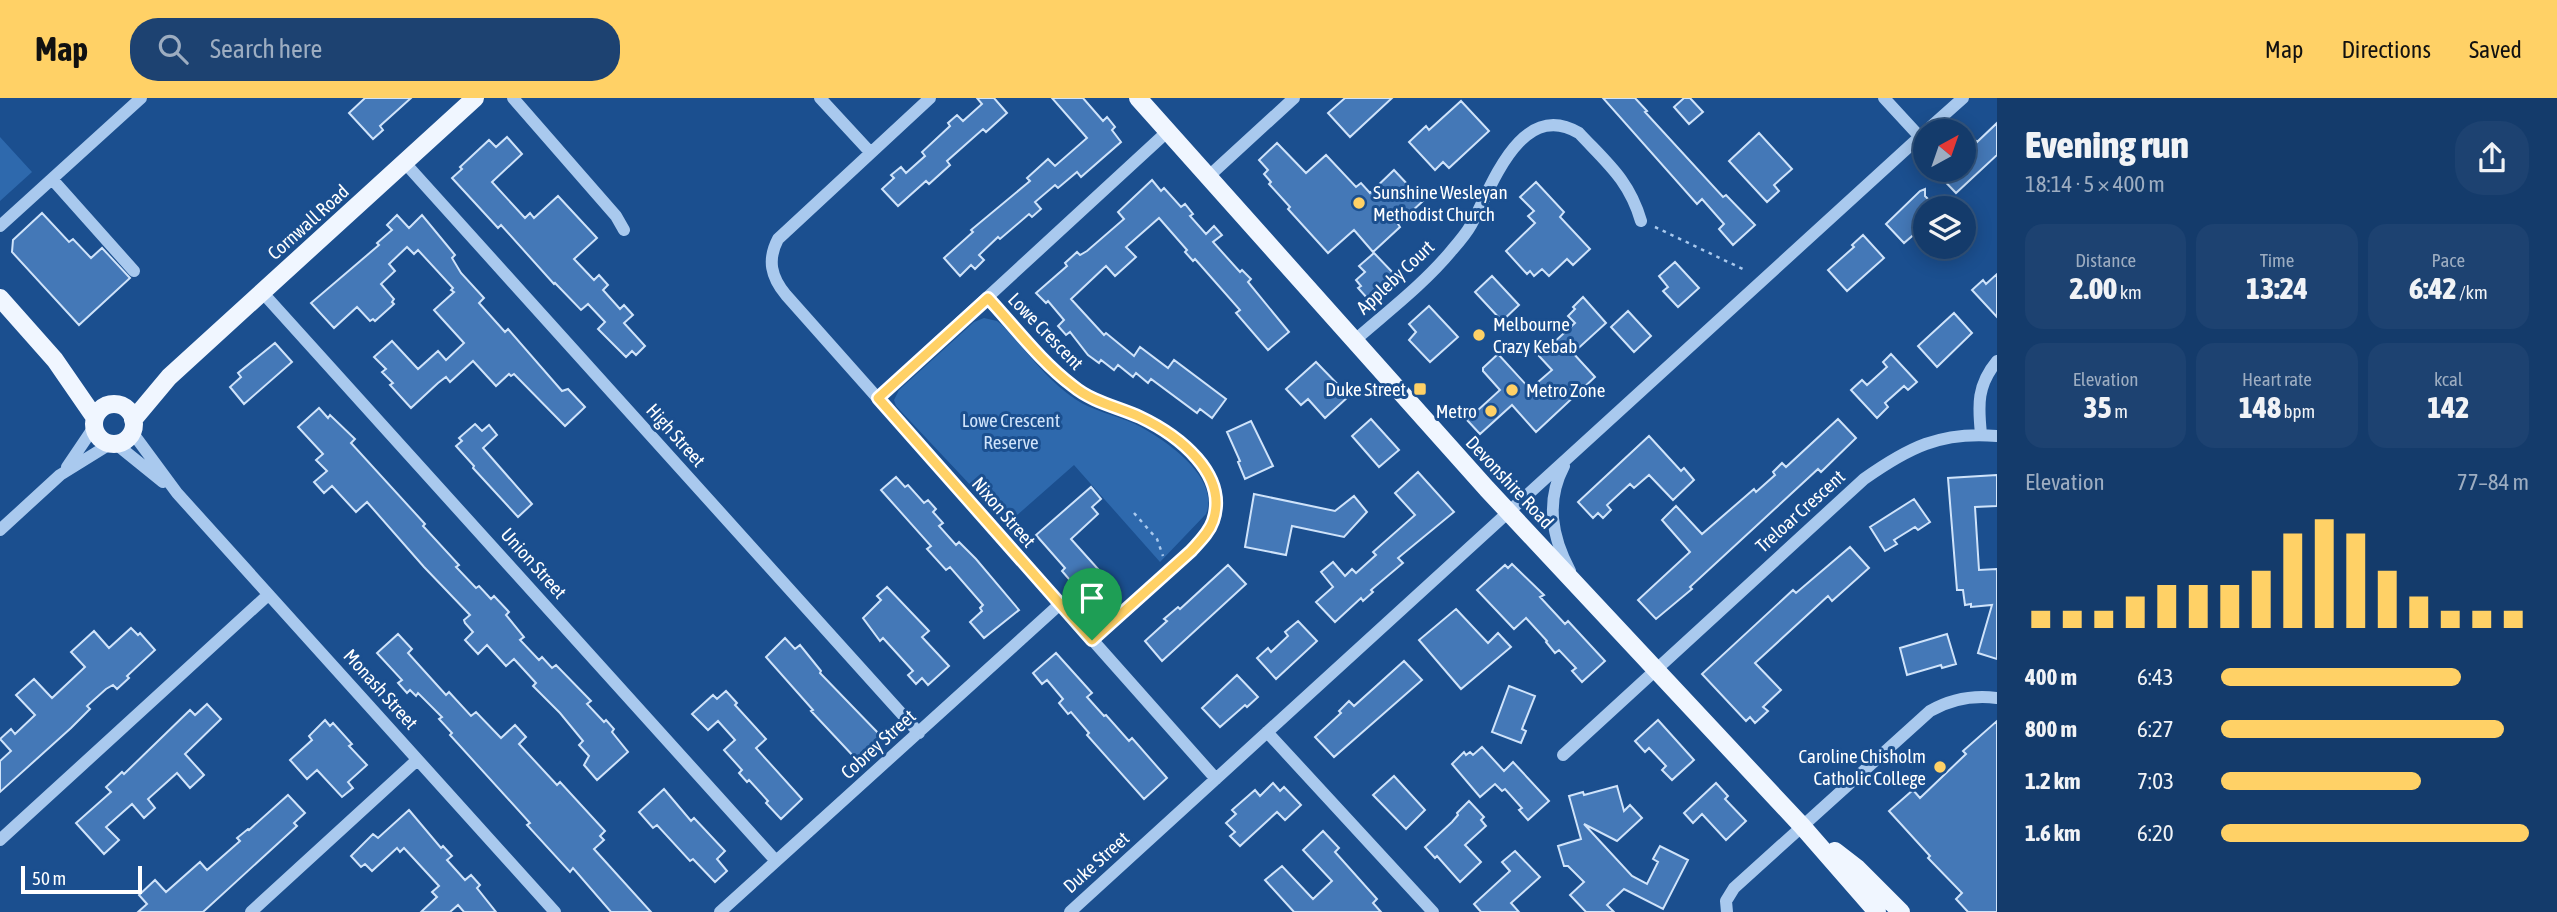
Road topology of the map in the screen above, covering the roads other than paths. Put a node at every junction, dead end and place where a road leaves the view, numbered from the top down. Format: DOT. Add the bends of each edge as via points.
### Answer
graph roads {
  1 [pos="141,98"];
  2 [pos="475,98"];
  3 [pos="513,98"];
  4 [pos="820,98"];
  5 [pos="930,98"];
  6 [pos="1138,98"];
  7 [pos="1294,98"];
  8 [pos="1884,98"];
  9 [pos="1963,98"];
  10 [pos="1940,119"];
  11 [pos="1913,124"];
  12 [pos="1168,131"];
  13 [pos="1913,144"];
  14 [pos="870,152"];
  15 [pos="405,163"];
  16 [pos="1209,177"];
  17 [pos="52,179"];
  18 [pos="1641,221"];
  19 [pos="0,226"];
  20 [pos="624,230"];
  21 [pos="134,271"];
  22 [pos="262,292"];
  23 [pos="0,298"];
  24 [pos="988,298"];
  25 [pos="1354,341"];
  26 [pos="55,360"];
  27 [pos="1997,361"];
  28 [pos="169,377"];
  29 [pos="878,398"];
  30 [pos="114,405"];
  31 [pos="94,422"];
  32 [pos="133,426"];
  33 [pos="1981,434"];
  34 [pos="1997,436"];
  35 [pos="113,444"];
  36 [pos="1568,460"];
  37 [pos="60,475"];
  38 [pos="177,494"];
  39 [pos="1508,511"];
  40 [pos="0,530"];
  41 [pos="1576,583"];
  42 [pos="268,596"];
  43 [pos="1060,604"];
  44 [pos="1092,640"];
  45 [pos="1656,668"];
  46 [pos="1997,698"];
  47 [pos="1267,732"];
  48 [pos="919,733"];
  49 [pos="1563,755"];
  50 [pos="417,760"];
  51 [pos="1216,779"];
  52 [pos="1802,826"];
  53 [pos="0,840"];
  54 [pos="776,861"];
  55 [pos="251,912"];
  56 [pos="555,912"];
  57 [pos="720,912"];
  58 [pos="1070,912"];
  59 [pos="1433,912"];
  60 [pos="1727,912"];
  61 [pos="1877,912"];
  62 [pos="1901,912"];
  1 -- 17 [label="street"];
  2 -- 15 [label="main road, Cornwall Road"];
  3 -- 20 [label="street"];
  4 -- 14 [label="street"];
  5 -- 14 [label="street"];
  6 -- 12 [label="main road, Devonshire Road"];
  7 -- 16 [label="street"];
  8 -- 11 [label="street"];
  9 -- 10 [label="street, Duke Street"];
  12 -- 16 [label="main road, Devonshire Road"];
  12 -- 24 [label="street"];
  13 -- 36 [label="street, Duke Street"];
  14 -- 29 [label="street, Nixon Street" via="778,239 771,267 777,285"];
  15 -- 22 [label="main road, Cornwall Road"];
  15 -- 48 [label="street, High Street"];
  16 -- 25 [label="main road, Devonshire Road"];
  17 -- 19 [label="street"];
  17 -- 21 [label="street"];
  18 -- 25 [label="street, Appleby Court" via="1626,185 1579,133 1558,123 1534,128 1499,165 1456,246"];
  22 -- 28 [label="main road, Cornwall Road"];
  22 -- 54 [label="street, Union Street"];
  23 -- 26 [label="main road"];
  24 -- 29 [label="street"];
  24 -- 44 [label="street, Lowe Crescent" via="1073,387 1159,428 1181,444 1214,485 1213,520 1198,543"];
  25 -- 39 [label="main road, Devonshire Road"];
  26 -- 30 [label="main road"];
  26 -- 31 [label="main road"];
  27 -- 33 [label="street" via="1977,402"];
  28 -- 30 [label="main road, Cornwall Road"];
  28 -- 32 [label="main road, Cornwall Road"];
  29 -- 43 [label="street, Nixon Street"];
  30 -- 31 [label="main road" via="100,410"];
  30 -- 32 [label="main road" via="126,409"];
  31 -- 35 [label="main road" via="99,438"];
  31 -- 37 [label="street"];
  32 -- 35 [label="main road" via="127,439"];
  32 -- 38 [label="street, Monash Street"];
  33 -- 34 [label="street, Treloar Crescent"];
  33 -- 45 [label="street, Treloar Crescent" via="1940,439 1899,454 1864,479"];
  35 -- 37 [label="street"];
  35 -- 38 [label="street, Monash Street"];
  36 -- 39 [label="street, Duke Street"];
  36 -- 41 [label="street" via="1551,504 1560,552"];
  37 -- 40 [label="street"];
  38 -- 42 [label="street, Monash Street"];
  39 -- 41 [label="main road, Devonshire Road"];
  39 -- 47 [label="street, Duke Street"];
  41 -- 45 [label="main road, Devonshire Road"];
  42 -- 50 [label="street, Monash Street"];
  42 -- 53 [label="street"];
  43 -- 44 [label="street, Nixon Street"];
  43 -- 48 [label="street, Cobrey Street"];
  44 -- 51 [label="street, Nixon Street"];
  45 -- 49 [label="street, Treloar Crescent"];
  45 -- 52 [label="main road, Devonshire Road"];
  46 -- 52 [label="street" via="1955,699 1930,711"];
  47 -- 51 [label="street, Duke Street"];
  47 -- 59 [label="street"];
  48 -- 54 [label="street, Cobrey Street"];
  50 -- 55 [label="street"];
  50 -- 56 [label="street, Monash Street"];
  51 -- 58 [label="street, Duke Street"];
  52 -- 60 [label="street" via="1734,888 1726,901"];
  52 -- 61 [label="main road"];
  52 -- 62 [label="main road" via="1857,868"];
  54 -- 57 [label="street, Cobrey Street"];
}
